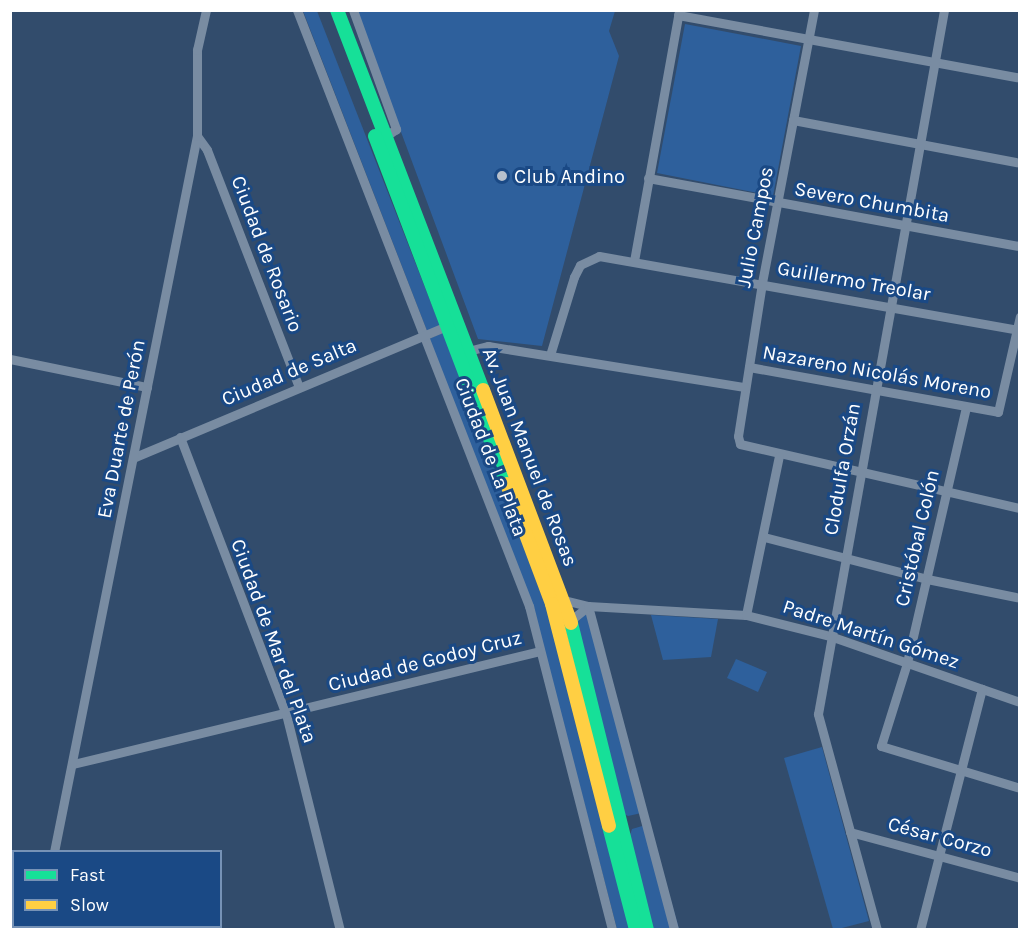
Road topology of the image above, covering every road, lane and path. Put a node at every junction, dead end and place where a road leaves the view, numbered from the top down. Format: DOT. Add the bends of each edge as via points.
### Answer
graph roads {
  1 [pos="206,10"];
  2 [pos="297,10"];
  3 [pos="327,10"];
  4 [pos="337,10"];
  5 [pos="353,10"];
  6 [pos="814,10"];
  7 [pos="944,10"];
  8 [pos="679,13"];
  9 [pos="808,39"];
  10 [pos="935,62"];
  11 [pos="1020,78"];
  12 [pos="793,120"];
  13 [pos="197,136"];
  14 [pos="385,137"];
  15 [pos="919,144"];
  16 [pos="1020,163"];
  17 [pos="648,178"];
  18 [pos="778,203"];
  19 [pos="903,226"];
  20 [pos="1020,246"];
  21 [pos="634,261"];
  22 [pos="762,283"];
  23 [pos="889,305"];
  24 [pos="1020,316"];
  25 [pos="451,324"];
  26 [pos="1017,330"];
  27 [pos="424,336"];
  28 [pos="463,353"];
  29 [pos="550,355"];
  30 [pos="10,359"];
  31 [pos="749,367"];
  32 [pos="147,387"];
  33 [pos="299,387"];
  34 [pos="745,387"];
  35 [pos="875,388"];
  36 [pos="966,407"];
  37 [pos="180,437"];
  38 [pos="779,456"];
  39 [pos="135,457"];
  40 [pos="860,471"];
  41 [pos="946,492"];
  42 [pos="1020,508"];
  43 [pos="764,537"];
  44 [pos="844,558"];
  45 [pos="927,579"];
  46 [pos="1020,598"];
  47 [pos="564,600"];
  48 [pos="588,606"];
  49 [pos="746,615"];
  50 [pos="571,620"];
  51 [pos="830,636"];
  52 [pos="540,651"];
  53 [pos="907,663"];
  54 [pos="982,689"];
  55 [pos="1020,702"];
  56 [pos="286,714"];
  57 [pos="73,764"];
  58 [pos="961,770"];
  59 [pos="1020,788"];
  60 [pos="850,832"];
  61 [pos="54,850"];
  62 [pos="939,855"];
  63 [pos="1019,875"];
  64 [pos="340,930"];
  65 [pos="612,930"];
  66 [pos="636,930"];
  67 [pos="647,930"];
  68 [pos="674,930"];
  69 [pos="877,930"];
  70 [pos="920,930"];
  1 -- 13 [label="street, Eva Duarte de Perón" via="197,51"];
  2 -- 27 [label="street, Ciudad de La Plata"];
  3 -- 25 [label="main road, Av. Juan Manuel de Rosas"];
  4 -- 14 [label="main road, Av. Juan Manuel de Rosas"];
  5 -- 14 [label="street" via="396,129"];
  6 -- 9 [label="street, Julio Campos"];
  7 -- 10 [label="street, Clodulfa Orzán"];
  8 -- 9 [label="street"];
  8 -- 17 [label="street"];
  9 -- 10 [label="street"];
  9 -- 12 [label="street, Julio Campos"];
  10 -- 11 [label="street"];
  10 -- 15 [label="street, Clodulfa Orzán"];
  12 -- 15 [label="street"];
  12 -- 18 [label="street, Julio Campos"];
  13 -- 32 [label="street, Eva Duarte de Perón"];
  13 -- 33 [label="street, Ciudad de Rosario" via="207,150"];
  14 -- 25 [label="main road, Av. Juan Manuel de Rosas"];
  15 -- 16 [label="street"];
  15 -- 19 [label="street, Clodulfa Orzán"];
  17 -- 18 [label="street, Severo Chumbita"];
  17 -- 21 [label="street"];
  18 -- 19 [label="street, Severo Chumbita"];
  18 -- 22 [label="street, Julio Campos"];
  19 -- 20 [label="street, Severo Chumbita"];
  19 -- 23 [label="street, Clodulfa Orzán"];
  21 -- 22 [label="street, Guillermo Treolar"];
  21 -- 29 [label="street, Guillermo Treolar" via="600,256 580,265"];
  22 -- 23 [label="street, Guillermo Treolar"];
  22 -- 31 [label="street, Julio Campos"];
  23 -- 26 [label="street, Guillermo Treolar"];
  23 -- 35 [label="street, Clodulfa Orzán"];
  24 -- 26 [label="street"];
  25 -- 27 [label="street, Ciudad de Salta"];
  25 -- 28 [label="main road, Av. Juan Manuel de Rosas"];
  26 -- 36 [label="street, Nazareno Nicolás Moreno" via="998,412"];
  27 -- 33 [label="street, Ciudad de Salta"];
  27 -- 52 [label="street, Ciudad de La Plata" via="529,606"];
  28 -- 29 [label="street, Nazareno Nicolás Moreno" via="488,346"];
  28 -- 47 [label="main road, Av. Juan Manuel de Rosas"];
  28 -- 66 [label="main road, Av. Juan Manuel de Rosas" via="552,604"];
  29 -- 34 [label="street, Nazareno Nicolás Moreno"];
  30 -- 32 [label="street"];
  31 -- 34 [label="street, Julio Campos"];
  31 -- 35 [label="street, Nazareno Nicolás Moreno"];
  32 -- 39 [label="street, Eva Duarte de Perón"];
  33 -- 37 [label="street, Ciudad de Salta"];
  34 -- 38 [label="street, Julio Campos" via="738,436 745,447"];
  35 -- 36 [label="street, Nazareno Nicolás Moreno"];
  35 -- 40 [label="street, Clodulfa Orzán"];
  36 -- 41 [label="street, Cristóbal Colón"];
  37 -- 39 [label="street, Ciudad de Salta"];
  37 -- 56 [label="street, Ciudad de Mar del Plata"];
  38 -- 40 [label="street"];
  38 -- 43 [label="street"];
  39 -- 57 [label="street, Eva Duarte de Perón"];
  40 -- 41 [label="street"];
  40 -- 44 [label="street, Clodulfa Orzán"];
  41 -- 42 [label="street"];
  41 -- 45 [label="street, Cristóbal Colón"];
  43 -- 44 [label="street"];
  43 -- 49 [label="street"];
  44 -- 45 [label="street"];
  44 -- 51 [label="street, Clodulfa Orzán"];
  45 -- 46 [label="street"];
  45 -- 53 [label="street, Cristóbal Colón"];
  47 -- 48 [label="street, Padre Martín Gómez"];
  47 -- 50 [label="main road, Av. Juan Manuel de Rosas"];
  48 -- 49 [label="street, Padre Martín Gómez"];
  48 -- 50 [label="street"];
  48 -- 68 [label="street"];
  49 -- 51 [label="street, Padre Martín Gómez"];
  50 -- 67 [label="main road, Av. Juan Manuel de Rosas"];
  51 -- 53 [label="street, Padre Martín Gómez"];
  51 -- 60 [label="street, Clodulfa Orzán" via="818,714"];
  52 -- 56 [label="street, Ciudad de Godoy Cruz"];
  52 -- 65 [label="street, Ciudad de La Plata"];
  53 -- 54 [label="street, Padre Martín Gómez"];
  53 -- 58 [label="street, Cristóbal Colón" via="881,746"];
  54 -- 55 [label="street, Padre Martín Gómez"];
  54 -- 58 [label="street"];
  56 -- 57 [label="street, Ciudad de Godoy Cruz"];
  56 -- 64 [label="street, Ciudad de Mar del Plata"];
  57 -- 61 [label="street, Eva Duarte de Perón"];
  58 -- 59 [label="street"];
  58 -- 62 [label="street"];
  60 -- 62 [label="street, César Corzo"];
  60 -- 69 [label="street, Clodulfa Orzán"];
  62 -- 63 [label="street, César Corzo"];
  62 -- 70 [label="street"];
}
